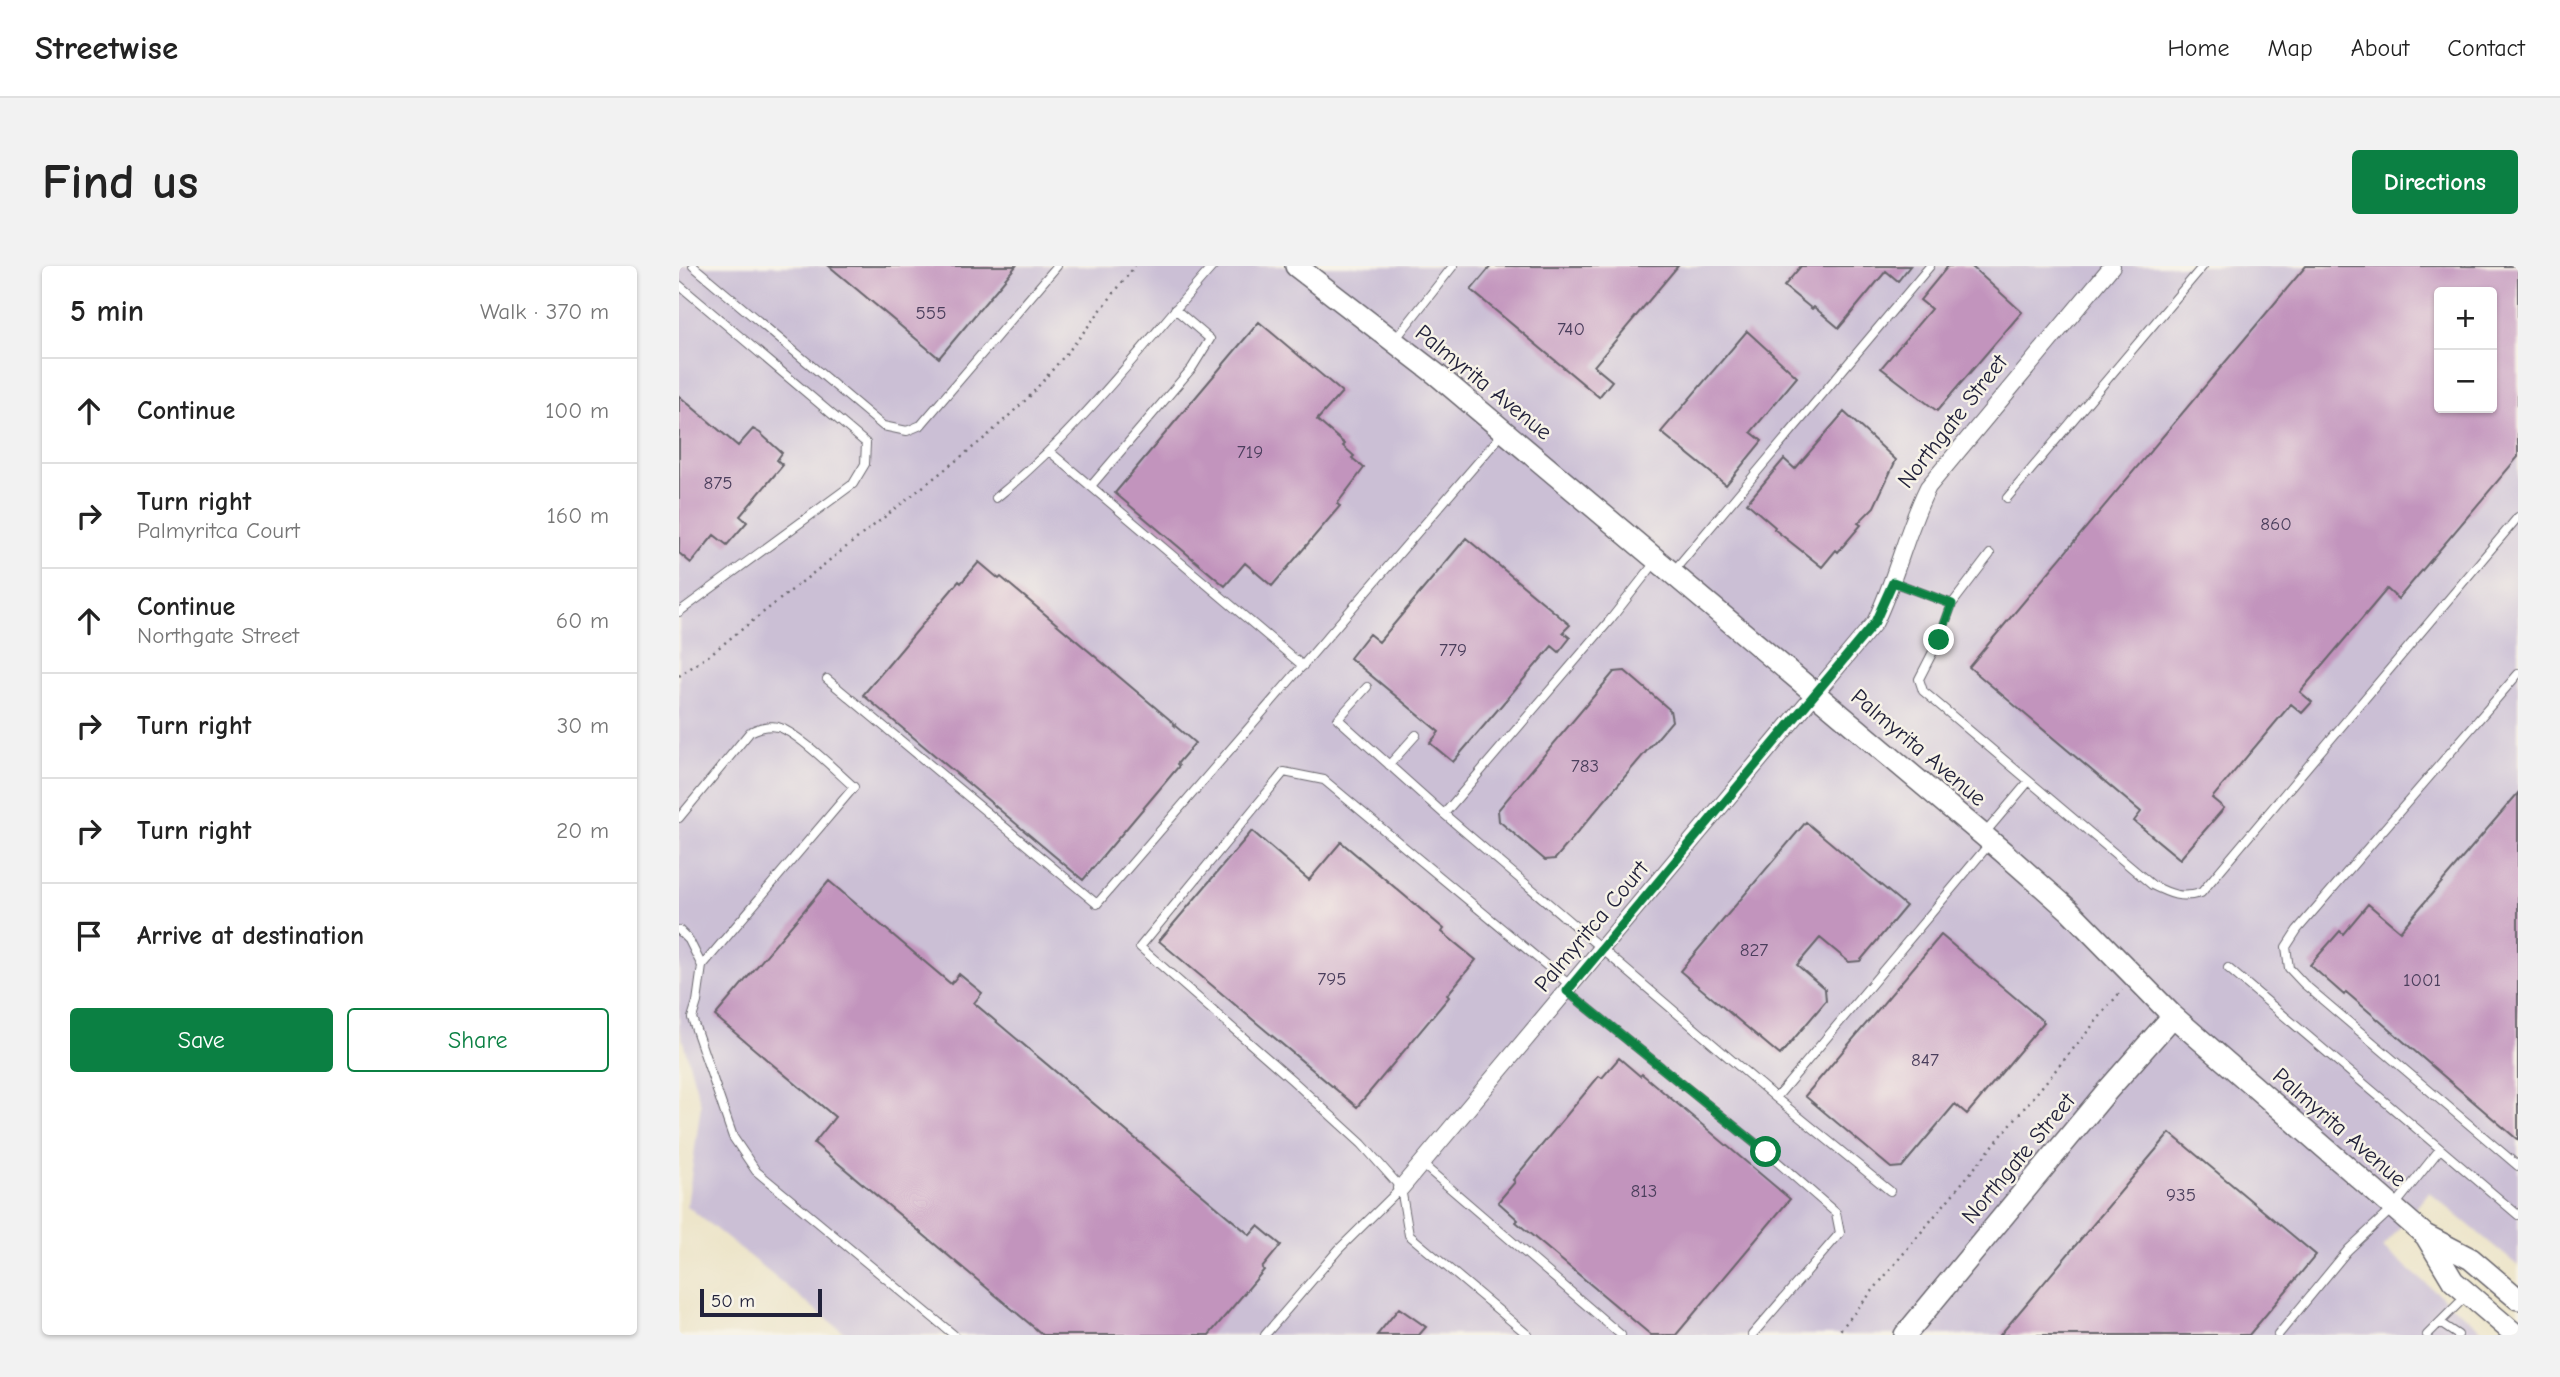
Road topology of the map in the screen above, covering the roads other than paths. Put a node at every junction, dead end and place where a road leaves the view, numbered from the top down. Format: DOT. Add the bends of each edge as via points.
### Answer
graph roads {
  1 [pos="693,266"];
  2 [pos="1056,266"];
  3 [pos="1213,266"];
  4 [pos="1296,266"];
  5 [pos="1453,266"];
  6 [pos="1930,266"];
  7 [pos="2112,266"];
  8 [pos="2203,266"];
  9 [pos="679,285"];
  10 [pos="1175,309"];
  11 [pos="1394,341"];
  12 [pos="1504,432"];
  13 [pos="1049,451"];
  14 [pos="1091,486"];
  15 [pos="996,498"];
  16 [pos="2007,498"];
  17 [pos="2518,517"];
  18 [pos="1990,554"];
  19 [pos="1665,567"];
  20 [pos="1893,582"];
  21 [pos="1952,604"];
  22 [pos="679,612"];
  23 [pos="1303,666"];
  24 [pos="2518,674"];
  25 [pos="827,679"];
  26 [pos="1367,687"];
  27 [pos="1816,695"];
  28 [pos="1416,735"];
  29 [pos="1389,765"];
  30 [pos="2029,781"];
  31 [pos="1444,814"];
  32 [pos="679,818"];
  33 [pos="1987,839"];
  34 [pos="679,930"];
  35 [pos="1602,950"];
  36 [pos="702,966"];
  37 [pos="2228,968"];
  38 [pos="1569,989"];
  39 [pos="2173,1016"];
  40 [pos="1776,1098"];
  41 [pos="2440,1149"];
  42 [pos="1422,1164"];
  43 [pos="2518,1166"];
  44 [pos="1401,1188"];
  45 [pos="1891,1191"];
  46 [pos="2393,1208"];
  47 [pos="2518,1215"];
  48 [pos="2425,1235"];
  49 [pos="2468,1294"];
  50 [pos="2518,1299"];
  51 [pos="2440,1323"];
  52 [pos="954,1335"];
  53 [pos="1265,1335"];
  54 [pos="1528,1335"];
  55 [pos="1621,1335"];
  56 [pos="1752,1335"];
  57 [pos="1905,1335"];
  58 [pos="2278,1335"];
  59 [pos="2427,1335"];
  60 [pos="2458,1335"];
  61 [pos="2516,1335"];
  1 -- 2 [label="lane" via="883,426 907,431 921,425"];
  3 -- 10 [label="lane"];
  4 -- 11 [label="street, Palmyrita Avenue"];
  5 -- 11 [label="lane"];
  6 -- 19 [label="lane"];
  7 -- 20 [label="street, Northgate Street" via="1928,487"];
  8 -- 16 [label="lane"];
  9 -- 22 [label="lane" via="866,443 865,464 853,484"];
  10 -- 13 [label="lane"];
  10 -- 14 [label="lane" via="1210,340 1192,368"];
  11 -- 12 [label="street, Palmyrita Avenue"];
  12 -- 19 [label="street, Palmyrita Avenue"];
  12 -- 23 [label="lane"];
  13 -- 14 [label="lane"];
  13 -- 15 [label="lane"];
  14 -- 23 [label="lane"];
  17 -- 30 [label="lane" via="2201,893 2175,896 2152,885"];
  18 -- 21 [label="lane"];
  19 -- 27 [label="street, Palmyrita Avenue"];
  19 -- 31 [label="lane" via="1610,620"];
  20 -- 21 [label="lane"];
  20 -- 27 [label="street, Northgate Street" via="1875,622"];
  21 -- 30 [label="lane" via="1919,679 1923,691"];
  23 -- 25 [label="lane" via="1097,904"];
  24 -- 43 [label="lane" via="2285,947 2289,968 2304,984"];
  26 -- 29 [label="lane" via="1338,719"];
  27 -- 33 [label="street, Palmyrita Avenue"];
  27 -- 35 [label="street, Palmyritca Court"];
  28 -- 29 [label="lane"];
  29 -- 31 [label="lane"];
  30 -- 33 [label="lane"];
  31 -- 35 [label="lane"];
  32 -- 36 [label="lane" via="759,727 778,727 802,742 854,787"];
  33 -- 39 [label="street, Palmyrita Avenue" via="2069,909"];
  33 -- 40 [label="lane"];
  34 -- 36 [label="lane"];
  35 -- 38 [label="street, Palmyritca Court"];
  35 -- 40 [label="lane"];
  36 -- 52 [label="lane" via="692,1018 733,1137 756,1171"];
  37 -- 41 [label="lane"];
  38 -- 42 [label="street, Palmyritca Court"];
  38 -- 44 [label="lane" via="1324,780 1284,772 1140,947 1362,1144"];
  38 -- 56 [label="lane" via="1836,1213 1840,1233"];
  39 -- 46 [label="street, Palmyrita Avenue"];
  39 -- 57 [label="street, Northgate Street"];
  40 -- 45 [label="lane"];
  41 -- 46 [label="lane"];
  41 -- 47 [label="lane"];
  42 -- 44 [label="street, Palmyritca Court"];
  42 -- 55 [label="lane"];
  44 -- 53 [label="lane" via="1339,1249"];
  44 -- 54 [label="lane" via="1409,1234"];
  46 -- 48 [label="street, Palmyrita Avenue"];
  46 -- 58 [label="lane" via="2348,1250"];
  48 -- 49 [label="street, Palmyrita Avenue" via="2453,1281"];
  48 -- 50 [label="street, Palmyrita Avenue" via="2471,1259"];
  49 -- 51 [label="lane"];
  49 -- 61 [label="street, Palmyrita Avenue"];
  51 -- 59 [label="lane"];
  51 -- 60 [label="lane"];
}
